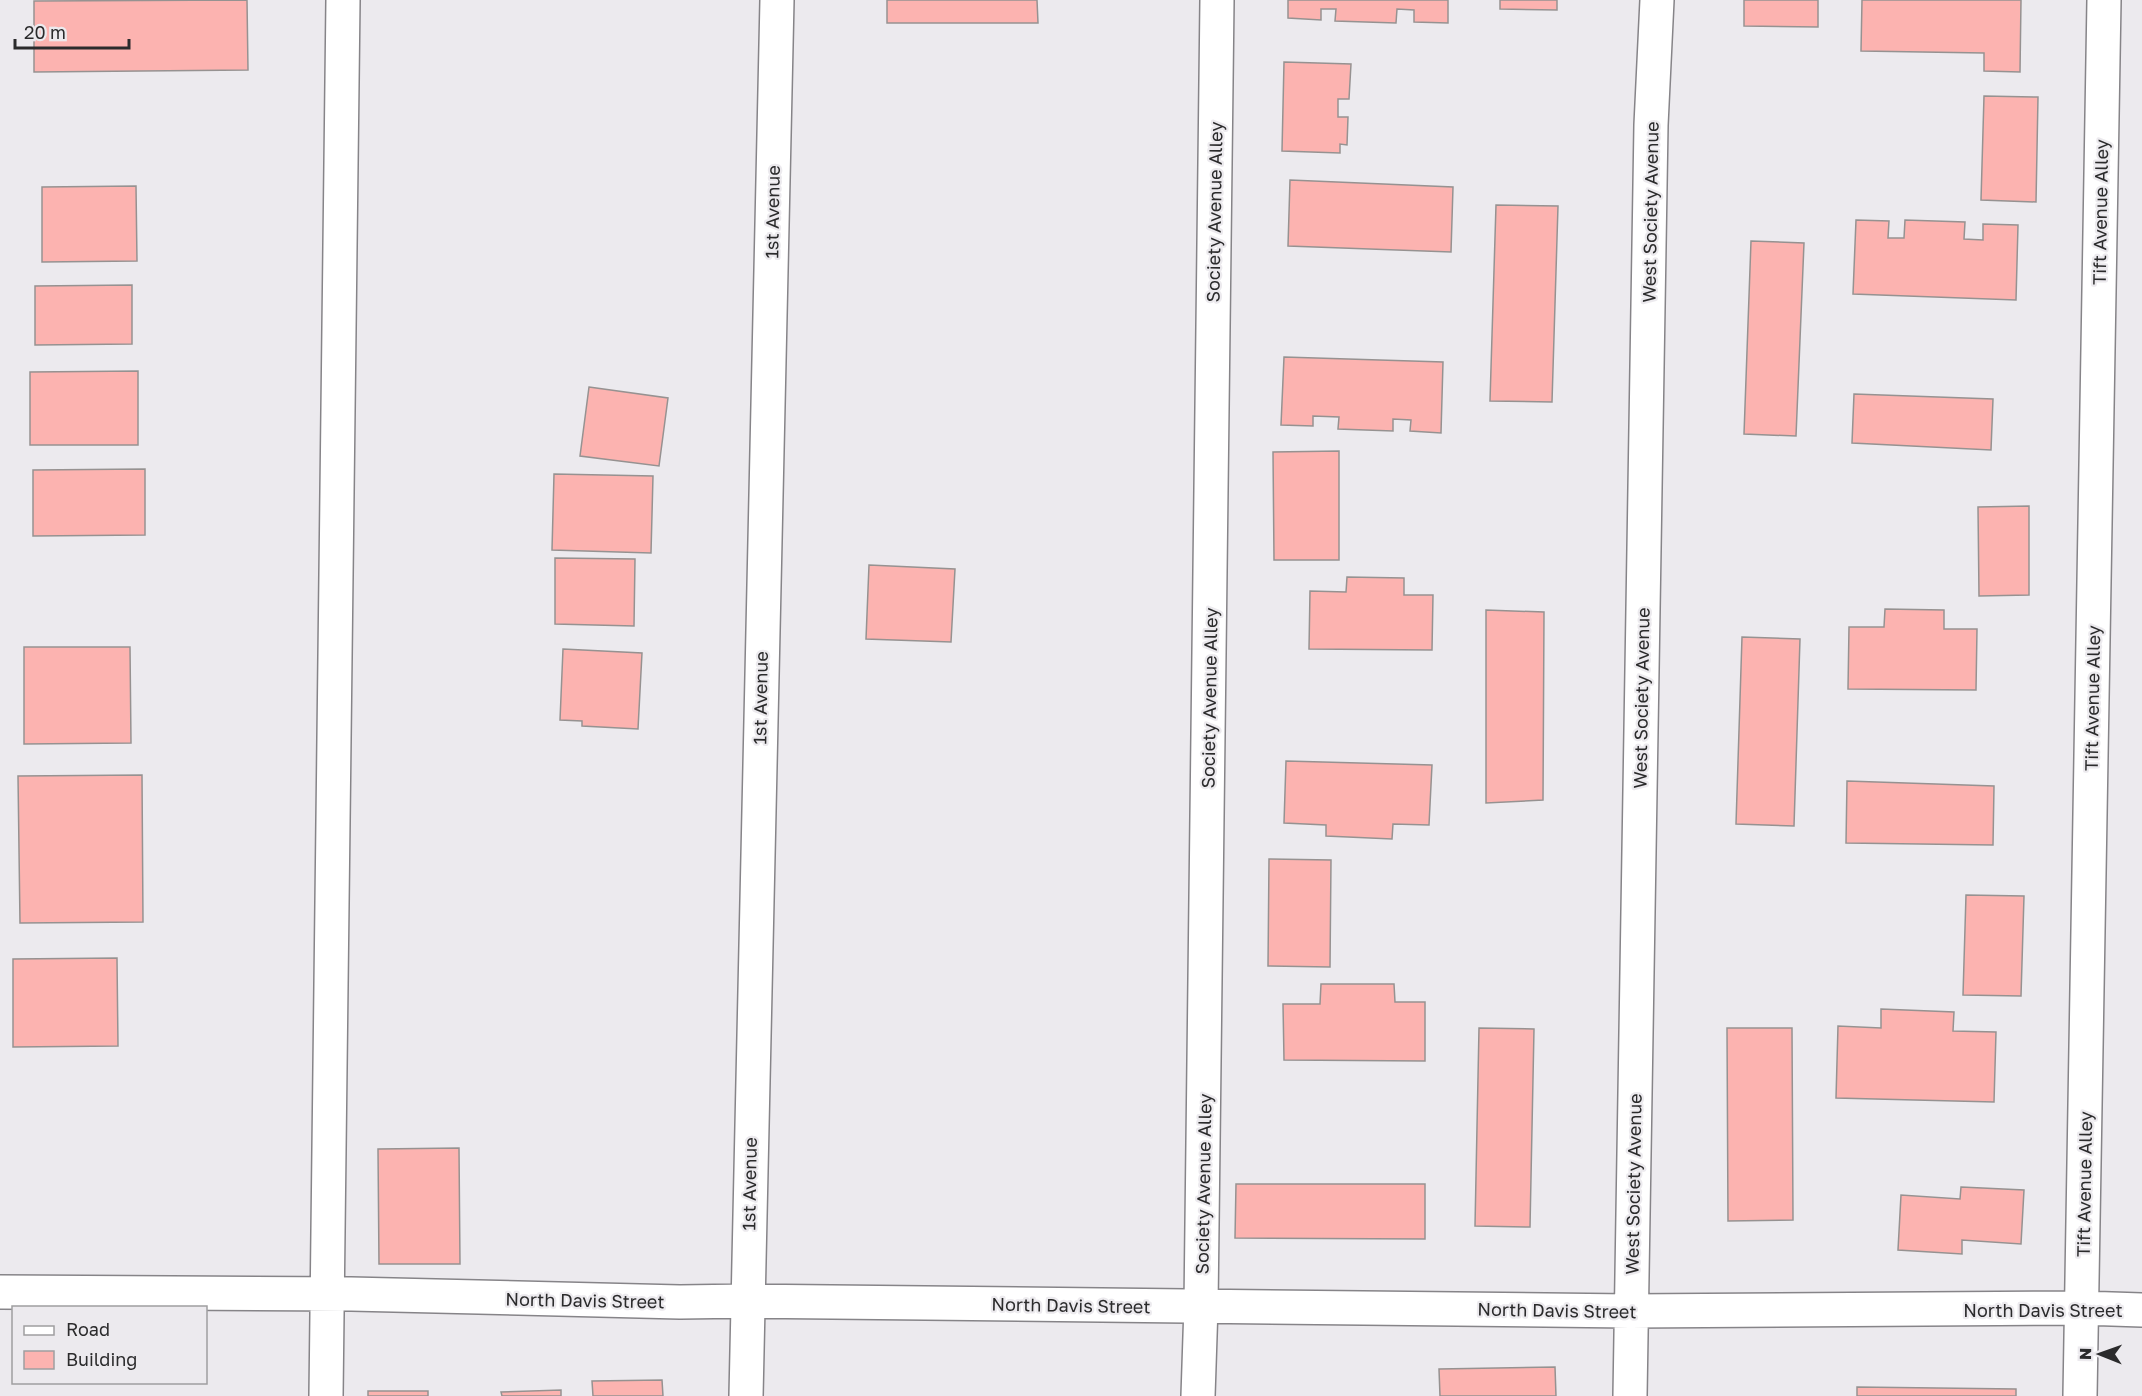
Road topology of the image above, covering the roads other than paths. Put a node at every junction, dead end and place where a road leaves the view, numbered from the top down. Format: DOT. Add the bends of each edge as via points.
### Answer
graph roads {
  1 [pos="343,0"];
  2 [pos="777,0"];
  3 [pos="1216,0"];
  4 [pos="1658,0"];
  5 [pos="2104,0"];
  6 [pos="0,1292"];
  7 [pos="328,1294"];
  8 [pos="748,1301"];
  9 [pos="1201,1306"];
  10 [pos="2082,1308"];
  11 [pos="2142,1310"];
  12 [pos="1630,1311"];
  13 [pos="326,1396"];
  14 [pos="746,1396"];
  15 [pos="1198,1396"];
  16 [pos="1630,1396"];
  17 [pos="2080,1396"];
  1 -- 7 [label="street"];
  2 -- 8 [label="street, 1st Avenue"];
  3 -- 9 [label="street, Society Avenue Alley"];
  4 -- 12 [label="street, West Society Avenue" via="1651,125"];
  5 -- 10 [label="street, Tift Avenue Alley"];
  6 -- 7 [label="street, North Davis Street"];
  7 -- 8 [label="street, North Davis Street"];
  7 -- 13 [label="street"];
  8 -- 9 [label="street, North Davis Street"];
  8 -- 14 [label="street, 1st Avenue"];
  9 -- 12 [label="street, North Davis Street"];
  9 -- 15 [label="street, Society Avenue Alley"];
  10 -- 11 [label="street, North Davis Street"];
  10 -- 12 [label="street, North Davis Street"];
  10 -- 17 [label="street, Tift Avenue Alley"];
  12 -- 16 [label="street, West Society Avenue"];
}
